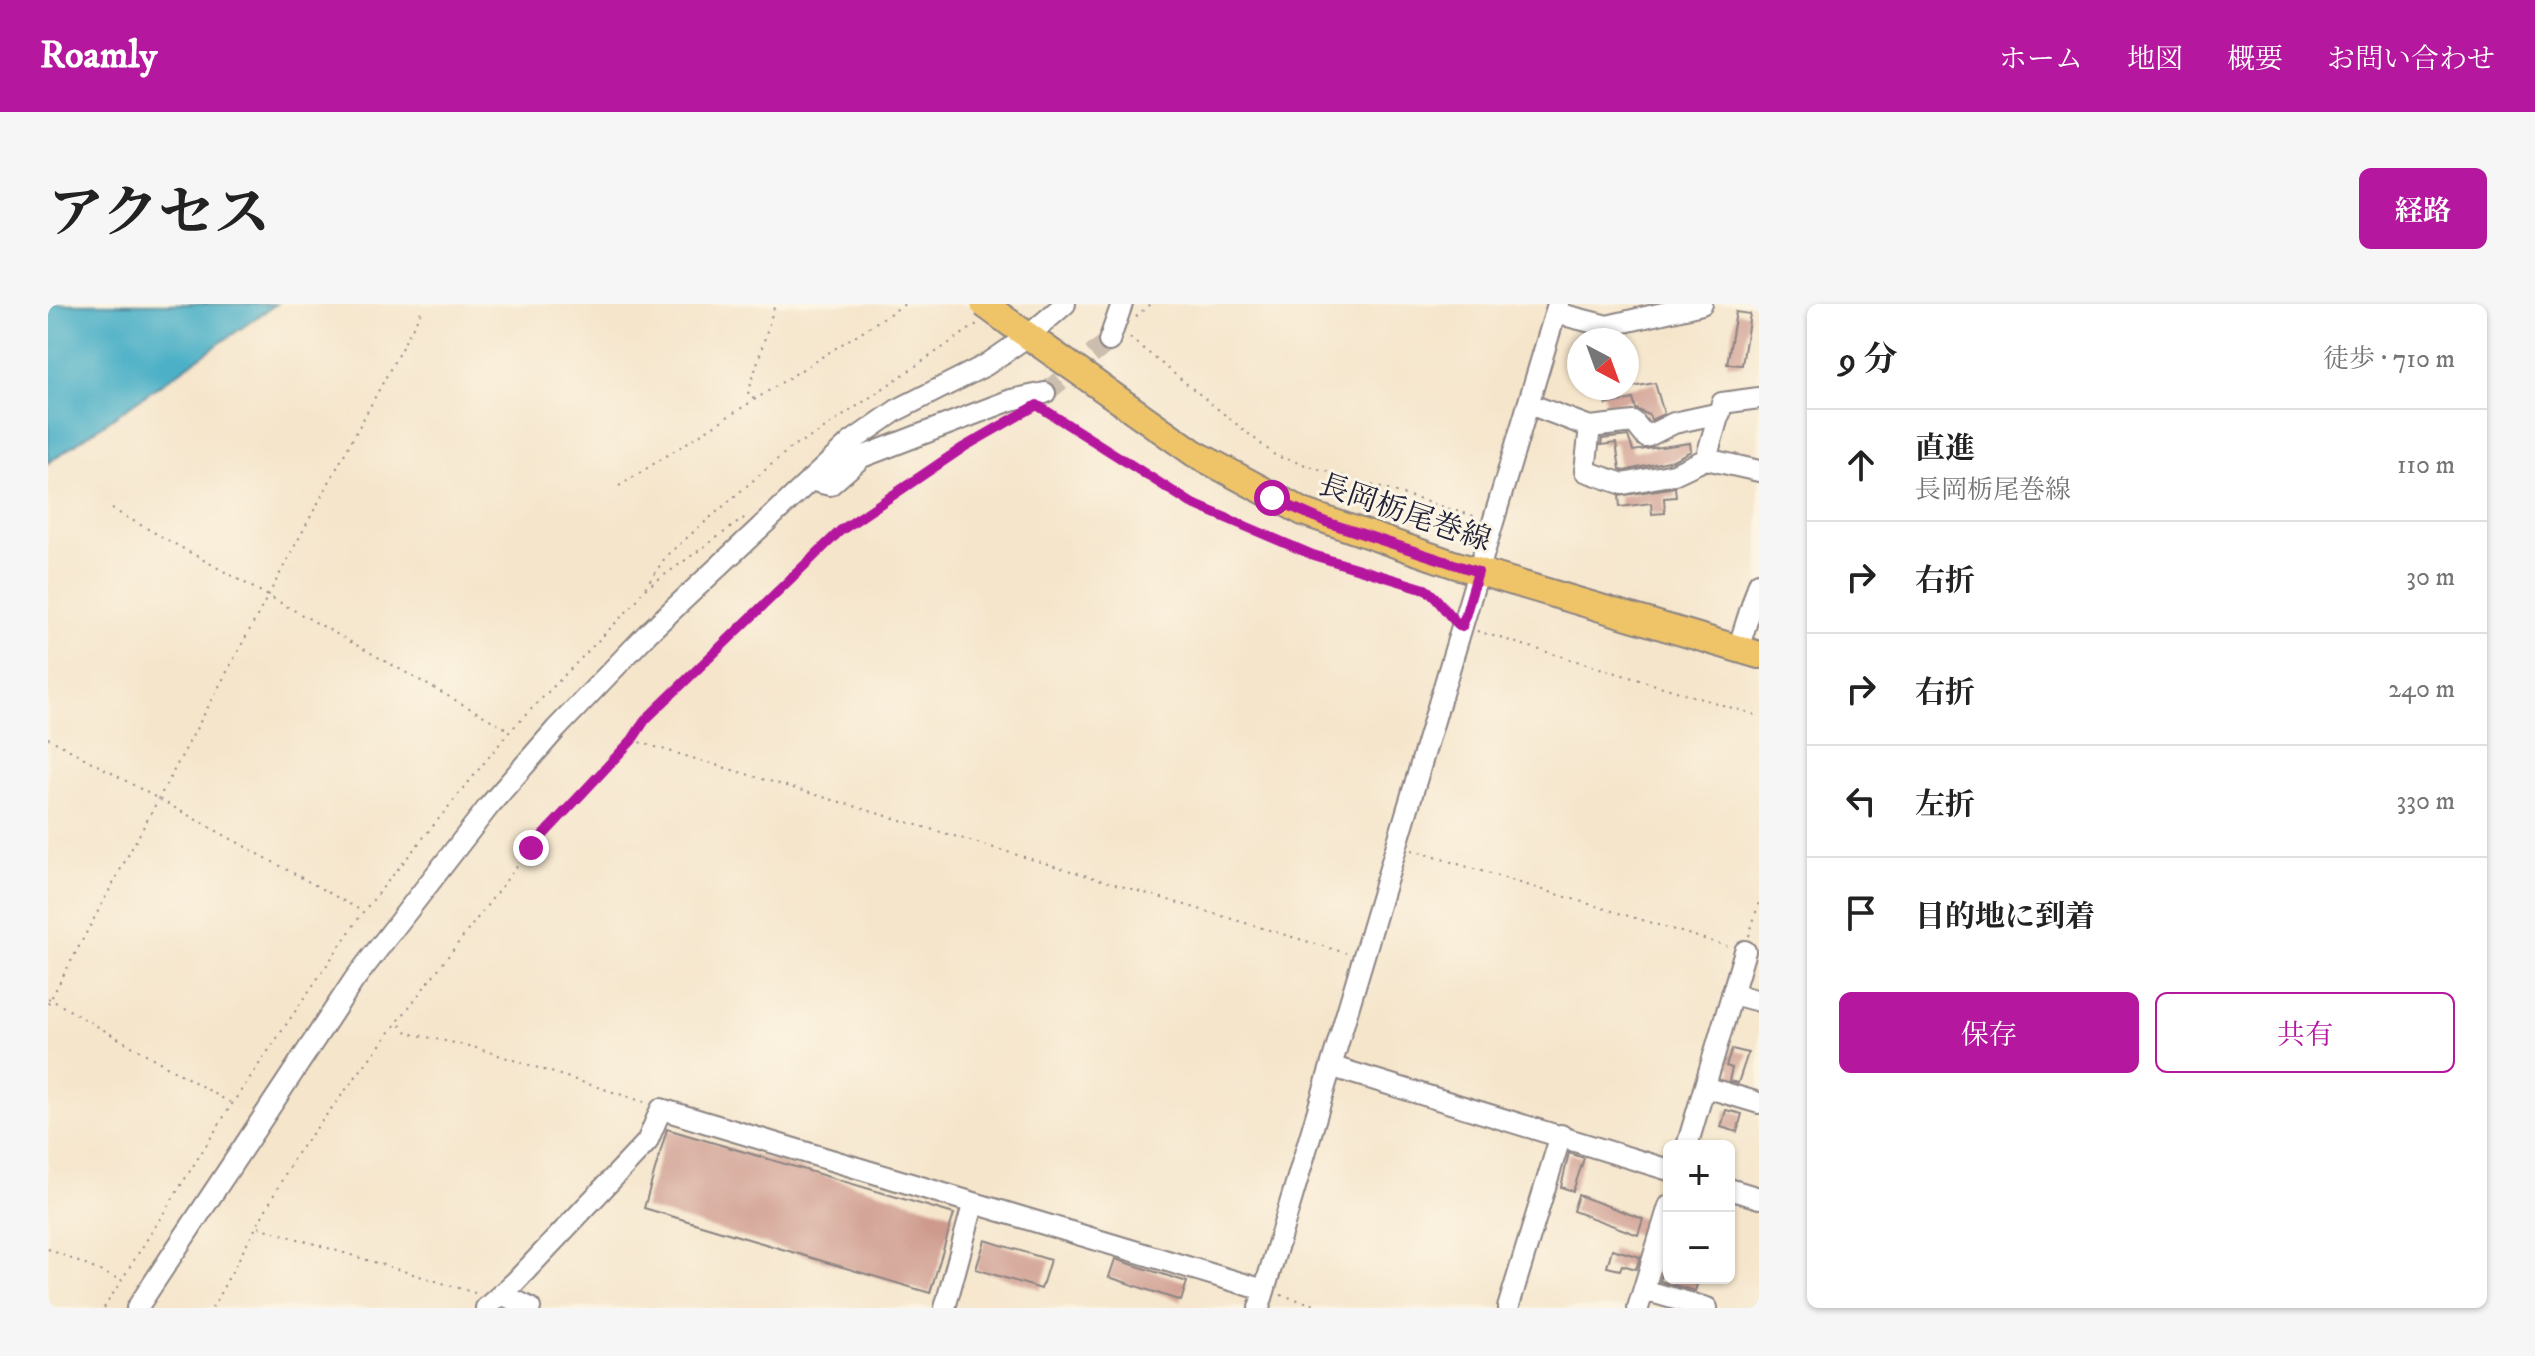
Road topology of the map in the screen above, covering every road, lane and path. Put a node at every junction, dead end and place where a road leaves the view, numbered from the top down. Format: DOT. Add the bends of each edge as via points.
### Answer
graph roads {
  1 [pos="775,304"];
  2 [pos="905,304"];
  3 [pos="984,304"];
  4 [pos="1065,304"];
  5 [pos="1122,304"];
  6 [pos="1702,304"];
  7 [pos="1557,309"];
  8 [pos="422,310"];
  9 [pos="1019,329"];
  10 [pos="1112,336"];
  11 [pos="1759,398"];
  12 [pos="755,399"];
  13 [pos="1041,399"];
  14 [pos="1529,404"];
  15 [pos="1720,413"];
  16 [pos="1007,420"];
  17 [pos="1590,427"];
  18 [pos="1706,459"];
  19 [pos="1759,471"];
  20 [pos="810,480"];
  21 [pos="619,486"];
  22 [pos="757,508"];
  23 [pos="112,509"];
  24 [pos="1493,523"];
  25 [pos="1478,572"];
  26 [pos="1759,583"];
  27 [pos="645,590"];
  28 [pos="268,595"];
  29 [pos="1462,627"];
  30 [pos="1748,652"];
  31 [pos="1759,716"];
  32 [pos="510,731"];
  33 [pos="48,738"];
  34 [pos="632,740"];
  35 [pos="159,798"];
  36 [pos="1397,846"];
  37 [pos="1759,902"];
  38 [pos="363,912"];
  39 [pos="1745,951"];
  40 [pos="1362,958"];
  41 [pos="1732,994"];
  42 [pos="49,1001"];
  43 [pos="1759,1001"];
  44 [pos="399,1024"];
  45 [pos="1333,1067"];
  46 [pos="1705,1087"];
  47 [pos="1759,1103"];
  48 [pos="232,1104"];
  49 [pos="661,1109"];
  50 [pos="1561,1135"];
  51 [pos="1689,1140"];
  52 [pos="1663,1168"];
  53 [pos="1735,1191"];
  54 [pos="1759,1198"];
  55 [pos="973,1205"];
  56 [pos="1667,1212"];
  57 [pos="258,1227"];
  58 [pos="48,1249"];
  59 [pos="122,1280"];
  60 [pos="502,1294"];
  61 [pos="1261,1299"];
  62 [pos="1641,1299"];
  63 [pos="481,1301"];
  64 [pos="137,1308"];
  65 [pos="212,1308"];
  66 [pos="530,1308"];
  67 [pos="945,1308"];
  68 [pos="1326,1308"];
  69 [pos="1508,1308"];
  70 [pos="1707,1308"];
  1 -- 12 [label="path" via="748,394"];
  2 -- 12 [label="path"];
  3 -- 9 [label="main road, 長岡栃尾巻線, bridge"];
  4 -- 9 [label="street"];
  5 -- 10 [label="street"];
  6 -- 7 [label="street" via="1607,326"];
  7 -- 14 [label="street"];
  8 -- 28 [label="path"];
  9 -- 20 [label="street" via="986,365 897,410"];
  9 -- 25 [label="main road, 長岡栃尾巻線" via="1194,453 1272,498 1326,522"];
  10 -- 24 [label="path" via="1124,334 1276,456"];
  11 -- 15 [label="street" via="1722,403"];
  12 -- 21 [label="path"];
  13 -- 20 [label="street" via="1011,400 862,457 830,485"];
  13 -- 29 [label="path" via="1191,503 1313,555 1425,589"];
  14 -- 17 [label="street"];
  14 -- 24 [label="street"];
  15 -- 17 [label="street" via="1674,423 1646,437 1634,422"];
  15 -- 18 [label="street"];
  16 -- 34 [label="path" via="840,531 645,720"];
  17 -- 18 [label="street" via="1585,471 1623,484 1674,474"];
  18 -- 19 [label="street"];
  20 -- 64 [label="street" via="648,633 489,806 354,980"];
  22 -- 27 [label="path"];
  23 -- 28 [label="path"];
  24 -- 25 [label="street"];
  25 -- 29 [label="street"];
  25 -- 30 [label="main road, 長岡栃尾巻線"];
  26 -- 30 [label="street"];
  28 -- 32 [label="path"];
  28 -- 35 [label="path"];
  29 -- 31 [label="path"];
  29 -- 36 [label="street"];
  33 -- 35 [label="path"];
  34 -- 40 [label="path"];
  34 -- 44 [label="path" via="531,848"];
  35 -- 38 [label="path"];
  35 -- 42 [label="path"];
  36 -- 39 [label="path"];
  36 -- 40 [label="street"];
  37 -- 39 [label="path"];
  39 -- 41 [label="street"];
  40 -- 45 [label="street"];
  41 -- 43 [label="street"];
  41 -- 46 [label="street"];
  42 -- 48 [label="path"];
  44 -- 49 [label="path" via="408,1033 473,1047"];
  44 -- 57 [label="path" via="295,1156"];
  45 -- 50 [label="street"];
  45 -- 61 [label="street"];
  46 -- 47 [label="street"];
  46 -- 51 [label="street"];
  49 -- 55 [label="street"];
  49 -- 60 [label="street" via="647,1142"];
  50 -- 52 [label="street"];
  50 -- 69 [label="street"];
  53 -- 54 [label="street"];
  55 -- 61 [label="street"];
  55 -- 67 [label="street"];
  56 -- 62 [label="street"];
  57 -- 63 [label="path"];
  57 -- 65 [label="path"];
  58 -- 59 [label="path"];
  60 -- 63 [label="street"];
  60 -- 66 [label="street"];
  61 -- 68 [label="path"];
  62 -- 70 [label="street"];
}
